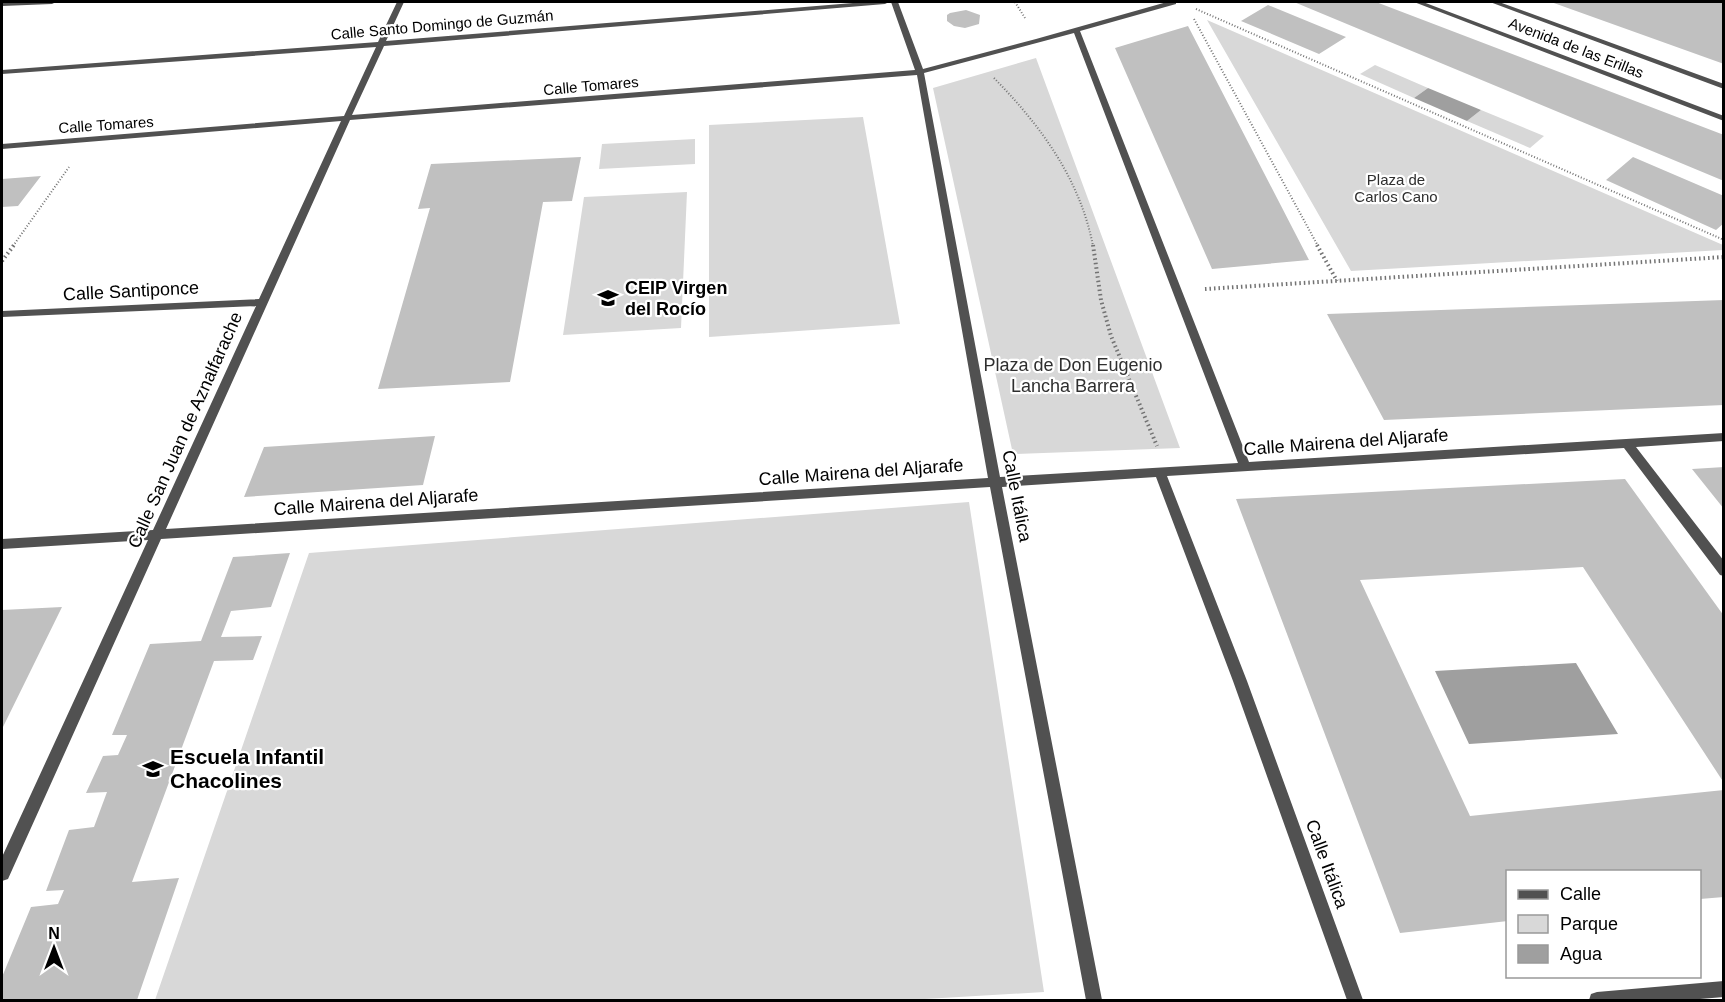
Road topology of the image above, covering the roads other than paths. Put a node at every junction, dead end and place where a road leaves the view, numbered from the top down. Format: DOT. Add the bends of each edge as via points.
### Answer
graph roads {
  1 [pos="52,2"];
  2 [pos="400,2"];
  3 [pos="885,2"];
  4 [pos="894,2"];
  5 [pos="1173,2"];
  6 [pos="1418,2"];
  7 [pos="1494,2"];
  8 [pos="2,4"];
  9 [pos="1076,30"];
  10 [pos="381,44"];
  11 [pos="2,72"];
  12 [pos="920,72"];
  13 [pos="1724,87"];
  14 [pos="1724,119"];
  15 [pos="348,120"];
  16 [pos="2,146"];
  17 [pos="263,302"];
  18 [pos="2,314"];
  19 [pos="1724,437"];
  20 [pos="1627,443"];
  21 [pos="1245,467"];
  22 [pos="1165,472"];
  23 [pos="995,482"];
  24 [pos="157,534"];
  25 [pos="2,544"];
  26 [pos="1724,571"];
  27 [pos="2,873"];
  28 [pos="1724,989"];
  29 [pos="1094,1000"];
  30 [pos="1355,1000"];
  31 [pos="1597,1000"];
  1 -- 8 [label="street"];
  2 -- 10 [label="street, Calle San Juan de Aznalfarache"];
  3 -- 10 [label="street, Calle Santo Domingo de Guzmán"];
  4 -- 12 [label="street, Calle Itálica"];
  5 -- 9 [label="street, Calle Tomares"];
  6 -- 14 [label="street, Avenida de las Erillas"];
  7 -- 13 [label="street, Avenida de las Erillas"];
  9 -- 12 [label="street, Calle Tomares"];
  9 -- 21 [label="street"];
  10 -- 11 [label="street, Calle Santo Domingo de Guzmán"];
  10 -- 15 [label="street, Calle San Juan de Aznalfarache"];
  12 -- 15 [label="street, Calle Tomares"];
  12 -- 23 [label="street, Calle Itálica"];
  15 -- 16 [label="street, Calle Tomares"];
  15 -- 17 [label="street, Calle San Juan de Aznalfarache"];
  17 -- 18 [label="street, Calle Santiponce"];
  17 -- 24 [label="street, Calle San Juan de Aznalfarache"];
  19 -- 20 [label="street, Calle Mairena del Aljarafe"];
  20 -- 21 [label="street, Calle Mairena del Aljarafe"];
  20 -- 26 [label="street"];
  21 -- 22 [label="street, Calle Mairena del Aljarafe"];
  22 -- 23 [label="street, Calle Mairena del Aljarafe"];
  22 -- 30 [label="street, Calle Itálica"];
  23 -- 24 [label="street, Calle Mairena del Aljarafe"];
  23 -- 29 [label="street, Calle Itálica"];
  24 -- 25 [label="street, Calle Mairena del Aljarafe"];
  24 -- 27 [label="street, Calle San Juan de Aznalfarache"];
  28 -- 31 [label="street"];
}
